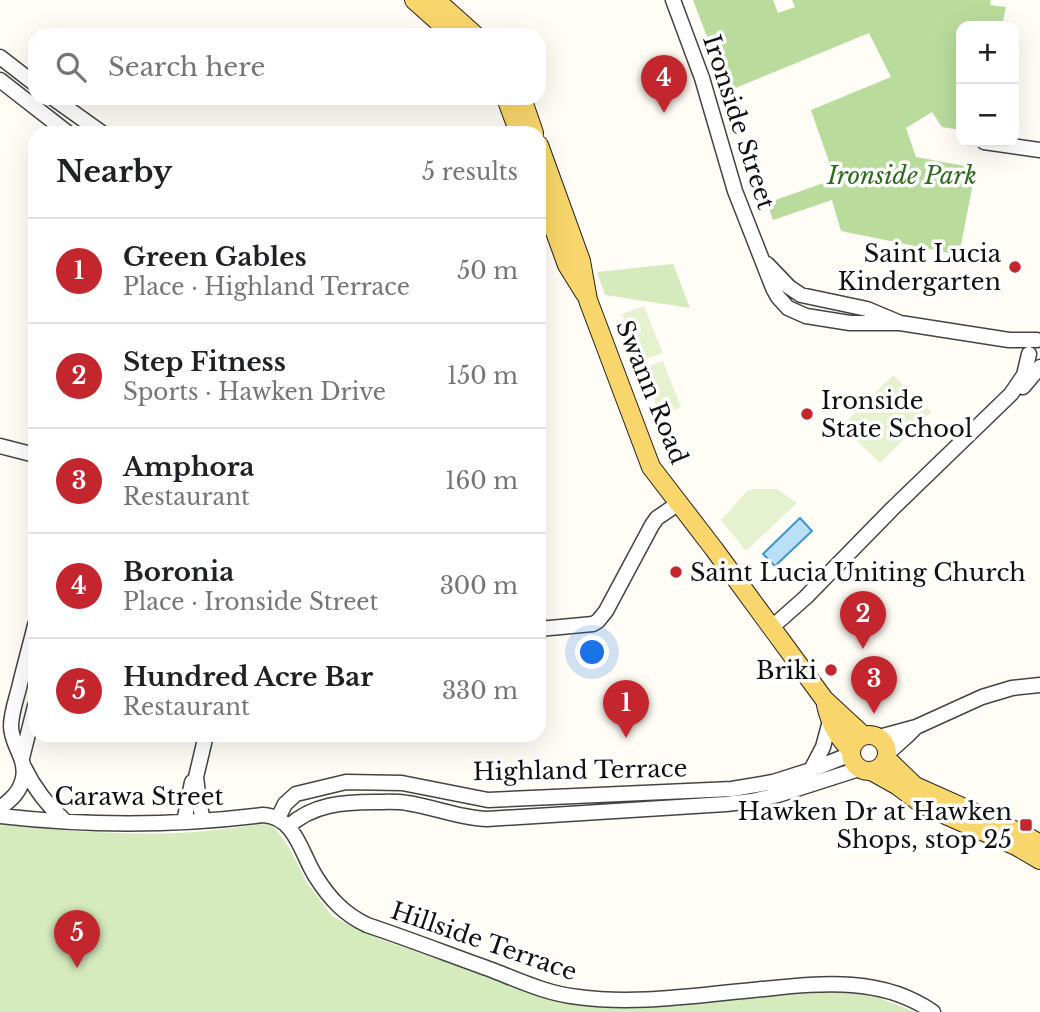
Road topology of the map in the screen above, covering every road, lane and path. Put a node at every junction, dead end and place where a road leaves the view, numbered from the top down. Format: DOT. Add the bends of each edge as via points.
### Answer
graph roads {
  1 [pos="414,0"];
  2 [pos="436,0"];
  3 [pos="673,0"];
  4 [pos="445,28"];
  5 [pos="467,28"];
  6 [pos="0,57"];
  7 [pos="28,79"];
  8 [pos="0,80"];
  9 [pos="28,102"];
  10 [pos="32,105"];
  11 [pos="64,105"];
  12 [pos="509,105"];
  13 [pos="524,105"];
  14 [pos="59,126"];
  15 [pos="92,126"];
  16 [pos="516,126"];
  17 [pos="532,126"];
  18 [pos="1019,147"];
  19 [pos="1040,150"];
  20 [pos="546,164"];
  21 [pos="546,207"];
  22 [pos="588,300"];
  23 [pos="994,338"];
  24 [pos="1039,338"];
  25 [pos="1034,359"];
  26 [pos="0,446"];
  27 [pos="28,453"];
  28 [pos="679,503"];
  29 [pos="546,628"];
  30 [pos="771,628"];
  31 [pos="28,654"];
  32 [pos="1040,685"];
  33 [pos="824,699"];
  34 [pos="830,721"];
  35 [pos="28,739"];
  36 [pos="204,742"];
  37 [pos="879,746"];
  38 [pos="858,761"];
  39 [pos="23,762"];
  40 [pos="811,770"];
  41 [pos="197,775"];
  42 [pos="0,808"];
  43 [pos="0,816"];
  44 [pos="65,821"];
  45 [pos="203,821"];
  46 [pos="184,822"];
  47 [pos="283,823"];
  48 [pos="1040,844"];
  49 [pos="1040,860"];
  50 [pos="933,1012"];
  1 -- 4 [label="main road"];
  2 -- 5 [label="main road"];
  3 -- 23 [label="street, Ironside Street" via="702,78 735,191 783,303 793,312 842,322 900,323"];
  6 -- 7 [label="street"];
  8 -- 9 [label="street"];
  10 -- 14 [label="street"];
  11 -- 15 [label="street"];
  12 -- 16 [label="main road"];
  13 -- 17 [label="main road"];
  18 -- 19 [label="street"];
  20 -- 22 [label="main road, Swann Road" via="581,261"];
  21 -- 22 [label="main road, Swann Road" via="568,265"];
  22 -- 28 [label="main road, Swann Road" via="646,456"];
  23 -- 24 [label="street, Ironside Street"];
  23 -- 25 [label="street, Ironside Street"];
  24 -- 25 [label="street" via="1031,346"];
  25 -- 30 [label="street" via="1011,394"];
  26 -- 27 [label="street"];
  28 -- 29 [label="street" via="652,525 598,621"];
  28 -- 30 [label="main road, Swann Road"];
  30 -- 33 [label="main road, Swann Road"];
  31 -- 39 [label="street" via="12,720"];
  32 -- 37 [label="street" via="982,697"];
  33 -- 34 [label="main road"];
  33 -- 37 [label="main road"];
  34 -- 38 [label="main road"];
  34 -- 40 [label="street"];
  35 -- 39 [label="street"];
  36 -- 41 [label="street"];
  37 -- 38 [label="main road" via="855,741"];
  37 -- 38 [label="main road" via="882,767"];
  37 -- 48 [label="main road" via="915,786"];
  38 -- 40 [label="street, Highland Terrace"];
  38 -- 47 [label="street, Highland Terrace" via="778,795 726,804 487,819 403,802 348,802"];
  38 -- 49 [label="main road" via="923,805"];
  39 -- 42 [label="street" via="18,791"];
  39 -- 44 [label="street" via="43,797"];
  40 -- 47 [label="street, Highland Terrace" via="732,789 502,799 402,783 349,782 296,794 285,804"];
  41 -- 45 [label="street"];
  41 -- 46 [label="street"];
  43 -- 44 [label="street, Carawa Street"];
  44 -- 46 [label="street, Carawa Street"];
  45 -- 46 [label="street, Carawa Street"];
  45 -- 47 [label="street, Carawa Street" via="262,815"];
  47 -- 50 [label="street, Hillside Terrace" via="316,878 349,916 540,988 607,1001 848,984 901,995"];
}
